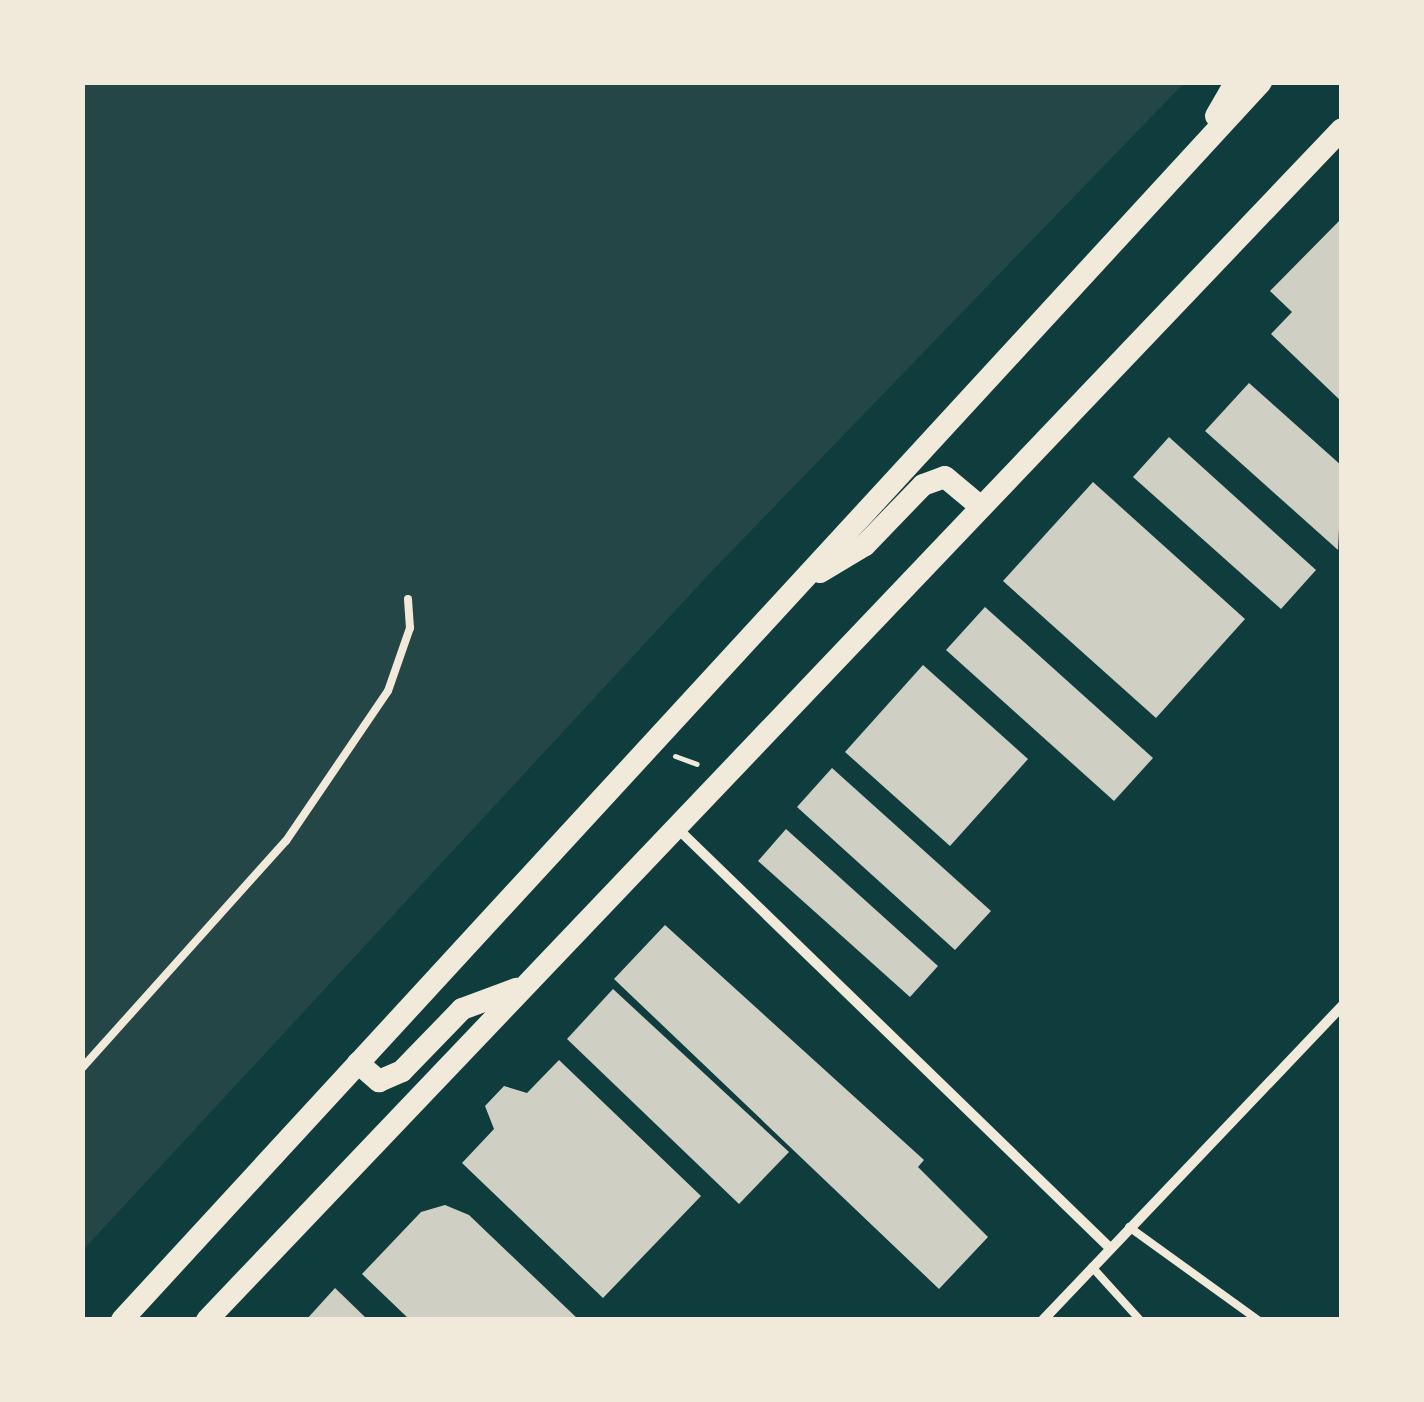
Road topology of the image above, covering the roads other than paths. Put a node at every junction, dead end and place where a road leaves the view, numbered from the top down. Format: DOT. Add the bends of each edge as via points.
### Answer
graph roads {
  1 [pos="1236,82"];
  2 [pos="1261,82"];
  3 [pos="1342,129"];
  4 [pos="1191,158"];
  5 [pos="981,508"];
  6 [pos="799,584"];
  7 [pos="408,599"];
  8 [pos="677,827"];
  9 [pos="524,986"];
  10 [pos="1342,1006"];
  11 [pos="358,1063"];
  12 [pos="82,1068"];
  13 [pos="1129,1227"];
  14 [pos="1110,1248"];
  15 [pos="1092,1268"];
  16 [pos="122,1320"];
  17 [pos="207,1320"];
  18 [pos="1043,1320"];
  19 [pos="1140,1320"];
  20 [pos="1258,1320"];
  1 -- 4 [label="highway"];
  2 -- 4 [label="highway"];
  3 -- 5 [label="highway"];
  4 -- 6 [label="highway"];
  5 -- 6 [label="highway" via="945,477 923,485 865,545"];
  5 -- 8 [label="highway"];
  6 -- 11 [label="highway"];
  7 -- 12 [label="lane" via="410,628 388,691 286,842"];
  8 -- 9 [label="highway"];
  8 -- 14 [label="street"];
  9 -- 11 [label="highway" via="462,1009 402,1072 380,1081"];
  9 -- 17 [label="highway"];
  10 -- 13 [label="street"];
  11 -- 16 [label="highway"];
  13 -- 14 [label="street"];
  13 -- 20 [label="lane"];
  14 -- 15 [label="street"];
  15 -- 18 [label="street"];
  15 -- 19 [label="lane"];
}
